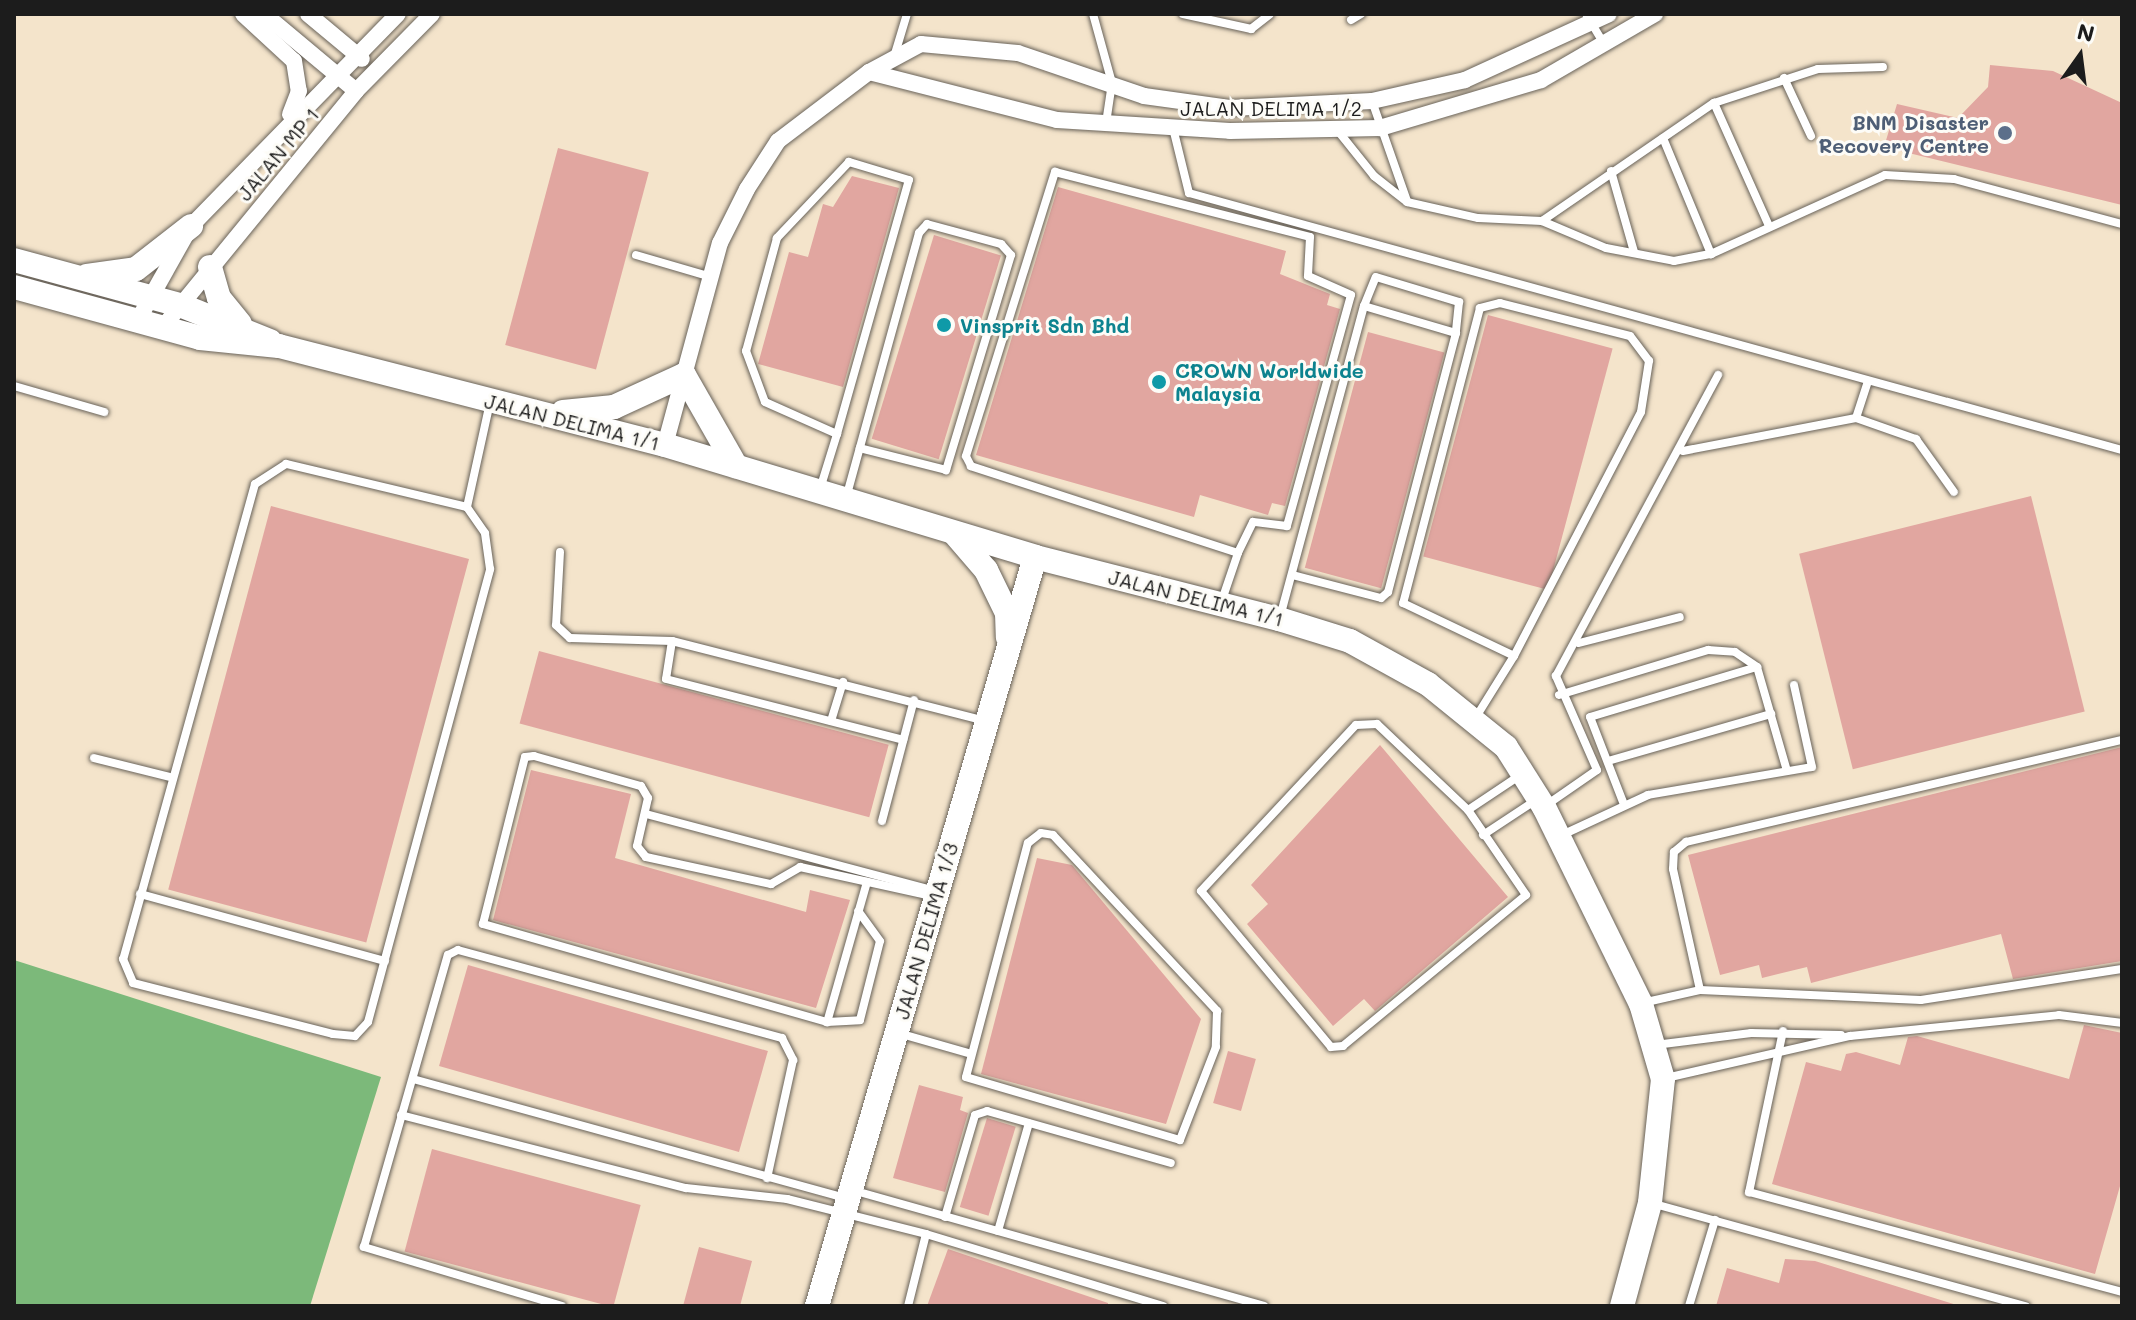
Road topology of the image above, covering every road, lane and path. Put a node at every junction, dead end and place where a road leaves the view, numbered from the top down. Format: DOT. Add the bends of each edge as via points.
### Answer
graph roads {
  1 [pos="243,14"];
  2 [pos="264,14"];
  3 [pos="308,14"];
  4 [pos="398,14"];
  5 [pos="432,14"];
  6 [pos="907,14"];
  7 [pos="1093,14"];
  8 [pos="1183,14"];
  9 [pos="1270,14"];
  10 [pos="1361,14"];
  11 [pos="1609,14"];
  12 [pos="1655,14"];
  13 [pos="1589,19"];
  14 [pos="1351,20"];
  15 [pos="1606,47"];
  16 [pos="356,54"];
  17 [pos="893,59"];
  18 [pos="1883,67"];
  19 [pos="374,70"];
  20 [pos="869,72"];
  21 [pos="337,73"];
  22 [pos="888,77"];
  23 [pos="1784,78"];
  24 [pos="1112,83"];
  25 [pos="356,91"];
  26 [pos="1372,101"];
  27 [pos="1714,103"];
  28 [pos="1106,123"];
  29 [pos="1173,127"];
  30 [pos="1380,128"];
  31 [pos="282,130"];
  32 [pos="1338,131"];
  33 [pos="1811,136"];
  34 [pos="1663,138"];
  35 [pos="1611,171"];
  36 [pos="1407,202"];
  37 [pos="1542,221"];
  38 [pos="1768,224"];
  39 [pos="2122,224"];
  40 [pos="191,226"];
  41 [pos="1634,252"];
  42 [pos="1711,254"];
  43 [pos="636,255"];
  44 [pos="14,260"];
  45 [pos="210,267"];
  46 [pos="77,277"];
  47 [pos="711,277"];
  48 [pos="14,287"];
  49 [pos="149,297"];
  50 [pos="180,305"];
  51 [pos="1364,306"];
  52 [pos="138,320"];
  53 [pos="240,324"];
  54 [pos="163,327"];
  55 [pos="1456,333"];
  56 [pos="279,346"];
  57 [pos="684,375"];
  58 [pos="1718,375"];
  59 [pos="1868,381"];
  60 [pos="14,386"];
  61 [pos="490,402"];
  62 [pos="104,412"];
  63 [pos="533,412"];
  64 [pos="1856,418"];
  65 [pos="837,434"];
  66 [pos="665,445"];
  67 [pos="860,448"];
  68 [pos="2122,450"];
  69 [pos="1683,451"];
  70 [pos="736,466"];
  71 [pos="820,491"];
  72 [pos="1954,492"];
  73 [pos="846,500"];
  74 [pos="467,507"];
  75 [pos="954,533"];
  76 [pos="560,552"];
  77 [pos="1238,553"];
  78 [pos="1035,557"];
  79 [pos="1292,575"];
  80 [pos="1221,604"];
  81 [pos="1680,617"];
  82 [pos="1279,619"];
  83 [pos="672,641"];
  84 [pos="1579,643"];
  85 [pos="1009,648"];
  86 [pos="1514,656"];
  87 [pos="1757,667"];
  88 [pos="843,682"];
  89 [pos="1794,685"];
  90 [pos="1559,695"];
  91 [pos="914,700"];
  92 [pos="1771,714"];
  93 [pos="1476,717"];
  94 [pos="831,721"];
  95 [pos="988,721"];
  96 [pos="903,740"];
  97 [pos="2122,740"];
  98 [pos="94,758"];
  99 [pos="1608,761"];
  100 [pos="1787,771"];
  101 [pos="1523,773"];
  102 [pos="170,777"];
  103 [pos="1623,802"];
  104 [pos="1542,803"];
  105 [pos="1468,810"];
  106 [pos="646,814"];
  107 [pos="882,821"];
  108 [pos="1483,835"];
  109 [pos="1558,838"];
  110 [pos="867,882"];
  111 [pos="140,894"];
  112 [pos="937,894"];
  113 [pos="858,911"];
  114 [pos="385,961"];
  115 [pos="2122,969"];
  116 [pos="1700,990"];
  117 [pos="1641,1004"];
  118 [pos="827,1022"];
  119 [pos="2122,1023"];
  120 [pos="1783,1031"];
  121 [pos="897,1033"];
  122 [pos="1850,1036"];
  123 [pos="1653,1045"];
  124 [pos="968,1053"];
  125 [pos="1778,1053"];
  126 [pos="413,1079"];
  127 [pos="1663,1079"];
  128 [pos="401,1115"];
  129 [pos="1029,1123"];
  130 [pos="1171,1163"];
  131 [pos="767,1178"];
  132 [pos="848,1201"];
  133 [pos="1650,1203"];
  134 [pos="945,1217"];
  135 [pos="1715,1220"];
  136 [pos="998,1231"];
  137 [pos="926,1234"];
  138 [pos="2122,1292"];
  139 [pos="562,1306"];
  140 [pos="817,1306"];
  141 [pos="908,1306"];
  142 [pos="1163,1306"];
  143 [pos="1264,1306"];
  144 [pos="1622,1306"];
  145 [pos="1689,1306"];
  146 [pos="2026,1306"];
  1 -- 31 [label="street" via="294,61 298,99"];
  2 -- 21 [label="street"];
  3 -- 16 [label="street"];
  4 -- 16 [label="street, JALAN MP 1"];
  5 -- 19 [label="street, JALAN MP 1"];
  6 -- 17 [label="lane"];
  7 -- 24 [label="lane"];
  8 -- 9 [label="lane" via="1251,29"];
  10 -- 14 [label="lane"];
  11 -- 13 [label="street, JALAN DELIMA 1/2"];
  12 -- 15 [label="street, JALAN DELIMA 1/2"];
  13 -- 15 [label="lane"];
  13 -- 26 [label="street, JALAN DELIMA 1/2" via="1503,67"];
  15 -- 30 [label="street, JALAN DELIMA 1/2" via="1507,93"];
  16 -- 19 [label="street"];
  16 -- 21 [label="street, JALAN MP 1"];
  17 -- 20 [label="street, JALAN DELIMA 1/2"];
  17 -- 22 [label="lane"];
  17 -- 24 [label="street, JALAN DELIMA 1/2" via="921,44 1018,53"];
  18 -- 23 [label="lane"];
  19 -- 25 [label="street, JALAN MP 1"];
  20 -- 22 [label="street, JALAN DELIMA 1/2"];
  20 -- 47 [label="street, JALAN DELIMA 1/2" via="778,141 720,243"];
  21 -- 25 [label="street"];
  21 -- 31 [label="street, JALAN MP 1"];
  22 -- 28 [label="street, JALAN DELIMA 1/2" via="1057,120"];
  23 -- 27 [label="lane"];
  23 -- 33 [label="lane"];
  24 -- 26 [label="street, JALAN DELIMA 1/2" via="1144,96 1231,108"];
  24 -- 28 [label="lane"];
  25 -- 45 [label="street, JALAN MP 1"];
  26 -- 30 [label="lane"];
  27 -- 34 [label="lane"];
  27 -- 38 [label="lane"];
  28 -- 29 [label="street, JALAN DELIMA 1/2"];
  29 -- 32 [label="street, JALAN DELIMA 1/2"];
  29 -- 59 [label="lane" via="1189,193"];
  30 -- 32 [label="street, JALAN DELIMA 1/2"];
  30 -- 36 [label="lane"];
  31 -- 40 [label="street, JALAN MP 1"];
  32 -- 36 [label="lane" via="1374,176"];
  34 -- 35 [label="lane"];
  34 -- 42 [label="lane"];
  35 -- 37 [label="lane"];
  35 -- 41 [label="lane"];
  36 -- 37 [label="lane" via="1478,218"];
  37 -- 41 [label="lane"];
  38 -- 39 [label="lane" via="1885,175 1954,179"];
  38 -- 42 [label="lane"];
  40 -- 46 [label="street" via="136,269"];
  40 -- 49 [label="street, JALAN MP 1"];
  41 -- 42 [label="lane" via="1674,261"];
  43 -- 47 [label="lane"];
  44 -- 46 [label="street, JALAN DELIMA 1/1"];
  45 -- 50 [label="street, JALAN MP 1"];
  45 -- 53 [label="street" via="219,298"];
  46 -- 49 [label="street, JALAN DELIMA 1/1"];
  47 -- 57 [label="street, JALAN DELIMA 1/2"];
  48 -- 52 [label="street, JALAN DELIMA 1/1"];
  49 -- 50 [label="street, JALAN DELIMA 1/1"];
  49 -- 52 [label="street, JALAN MP 1"];
  50 -- 53 [label="street, JALAN DELIMA 1/1"];
  50 -- 54 [label="street, JALAN MP 1"];
  51 -- 55 [label="lane"];
  51 -- 55 [label="lane" via="1376,277 1459,302"];
  51 -- 79 [label="lane"];
  52 -- 54 [label="street, JALAN DELIMA 1/1"];
  53 -- 56 [label="street, JALAN DELIMA 1/1"];
  54 -- 56 [label="street, JALAN DELIMA 1/1"];
  55 -- 79 [label="lane" via="1388,592 1381,598"];
  56 -- 61 [label="street, JALAN DELIMA 1/1"];
  57 -- 63 [label="street" via="614,407"];
  57 -- 66 [label="street, JALAN DELIMA 1/2"];
  57 -- 70 [label="street"];
  58 -- 69 [label="lane"];
  59 -- 64 [label="lane"];
  59 -- 68 [label="lane"];
  60 -- 62 [label="lane"];
  61 -- 63 [label="street, JALAN DELIMA 1/1"];
  61 -- 74 [label="lane"];
  63 -- 66 [label="street, JALAN DELIMA 1/1"];
  64 -- 69 [label="lane"];
  64 -- 72 [label="lane" via="1916,439"];
  65 -- 65 [label="lane" via="765,402 746,351 777,238 849,162 909,180"];
  65 -- 71 [label="lane"];
  66 -- 70 [label="street, JALAN DELIMA 1/1"];
  67 -- 67 [label="lane" via="946,470 1011,255 1001,244 927,224 919,233"];
  67 -- 73 [label="lane"];
  69 -- 84 [label="lane"];
  70 -- 71 [label="street, JALAN DELIMA 1/1"];
  71 -- 73 [label="street, JALAN DELIMA 1/1"];
  73 -- 75 [label="street, JALAN DELIMA 1/1"];
  74 -- 102 [label="lane" via="286,464 255,484"];
  74 -- 114 [label="lane" via="485,533 490,569"];
  75 -- 78 [label="street, JALAN DELIMA 1/1"];
  75 -- 85 [label="street" via="1000,598"];
  76 -- 83 [label="lane" via="560,632 626,643"];
  77 -- 77 [label="lane" via="1253,522 1287,526 1291,518 1351,295 1308,276 1310,237 1050,174 966,456 981,472"];
  77 -- 80 [label="lane"];
  78 -- 80 [label="street, JALAN DELIMA 1/1"];
  78 -- 85 [label="street, JALAN DELIMA 1/3"];
  79 -- 82 [label="lane"];
  80 -- 82 [label="street, JALAN DELIMA 1/1"];
  81 -- 84 [label="lane"];
  82 -- 93 [label="street, JALAN DELIMA 1/1" via="1387,658"];
  83 -- 88 [label="lane"];
  83 -- 94 [label="lane" via="666,679"];
  84 -- 90 [label="lane" via="1556,676"];
  85 -- 95 [label="street, JALAN DELIMA 1/3"];
  86 -- 86 [label="lane" via="1403,603 1480,308 1500,303 1630,336 1649,361 1641,412"];
  86 -- 93 [label="lane"];
  87 -- 90 [label="lane" via="1735,652 1708,650"];
  87 -- 92 [label="lane"];
  87 -- 99 [label="lane" via="1590,717"];
  88 -- 91 [label="lane"];
  88 -- 94 [label="lane"];
  89 -- 100 [label="lane" via="1812,767"];
  90 -- 104 [label="lane" via="1597,770"];
  91 -- 95 [label="lane"];
  91 -- 96 [label="lane"];
  92 -- 99 [label="lane"];
  92 -- 100 [label="lane"];
  93 -- 101 [label="street, JALAN DELIMA 1/1"];
  94 -- 96 [label="lane"];
  95 -- 112 [label="street, JALAN DELIMA 1/3"];
  96 -- 107 [label="lane"];
  97 -- 116 [label="lane" via="1686,842 1674,852 1673,869"];
  98 -- 102 [label="lane"];
  99 -- 103 [label="lane"];
  100 -- 103 [label="lane"];
  101 -- 104 [label="street, JALAN DELIMA 1/1"];
  101 -- 105 [label="lane"];
  102 -- 111 [label="lane"];
  103 -- 109 [label="lane"];
  104 -- 108 [label="lane"];
  104 -- 109 [label="street, JALAN DELIMA 1/1"];
  105 -- 108 [label="lane"];
  105 -- 108 [label="lane" via="1377,724 1356,725 1201,891 1204,902 1331,1047 1343,1046 1526,895"];
  106 -- 110 [label="lane" via="637,846 646,857 771,884 800,867"];
  106 -- 112 [label="lane"];
  106 -- 118 [label="lane" via="641,786 525,757 483,924"];
  109 -- 117 [label="street, JALAN DELIMA 1/1"];
  110 -- 112 [label="lane"];
  110 -- 113 [label="lane"];
  111 -- 114 [label="lane"];
  111 -- 114 [label="lane" via="123,959 133,983 355,1036 368,1022"];
  112 -- 121 [label="street, JALAN DELIMA 1/3"];
  113 -- 118 [label="lane"];
  113 -- 118 [label="lane" via="880,941 860,1020"];
  115 -- 116 [label="lane" via="1921,1000"];
  116 -- 117 [label="lane"];
  117 -- 123 [label="street, JALAN DELIMA 1/1"];
  119 -- 122 [label="lane" via="2059,1015"];
  120 -- 122 [label="lane"];
  120 -- 123 [label="lane"];
  120 -- 125 [label="lane"];
  121 -- 124 [label="lane"];
  121 -- 132 [label="street, JALAN DELIMA 1/3"];
  122 -- 125 [label="lane"];
  123 -- 127 [label="street, JALAN DELIMA 1/1"];
  124 -- 124 [label="lane" via="973,1085 1180,1140 1188,1134 1216,1047 1217,1011 1053,835 1041,833 1028,843"];
  125 -- 127 [label="lane"];
  125 -- 138 [label="lane" via="1749,1192"];
  126 -- 128 [label="lane"];
  126 -- 131 [label="lane"];
  126 -- 131 [label="lane" via="448,955 458,950 782,1038 793,1060"];
  127 -- 133 [label="street, JALAN DELIMA 1/1"];
  128 -- 132 [label="lane" via="686,1188"];
  128 -- 139 [label="lane" via="364,1247"];
  129 -- 130 [label="lane"];
  129 -- 134 [label="lane" via="987,1111 975,1115"];
  129 -- 136 [label="lane"];
  131 -- 132 [label="lane"];
  132 -- 134 [label="lane"];
  132 -- 137 [label="lane"];
  132 -- 140 [label="street, JALAN DELIMA 1/3"];
  133 -- 135 [label="lane"];
  133 -- 144 [label="street, JALAN DELIMA 1/1"];
  134 -- 136 [label="lane"];
  135 -- 145 [label="lane"];
  135 -- 146 [label="lane"];
  136 -- 143 [label="lane"];
  137 -- 141 [label="lane"];
  137 -- 142 [label="lane"];
}
